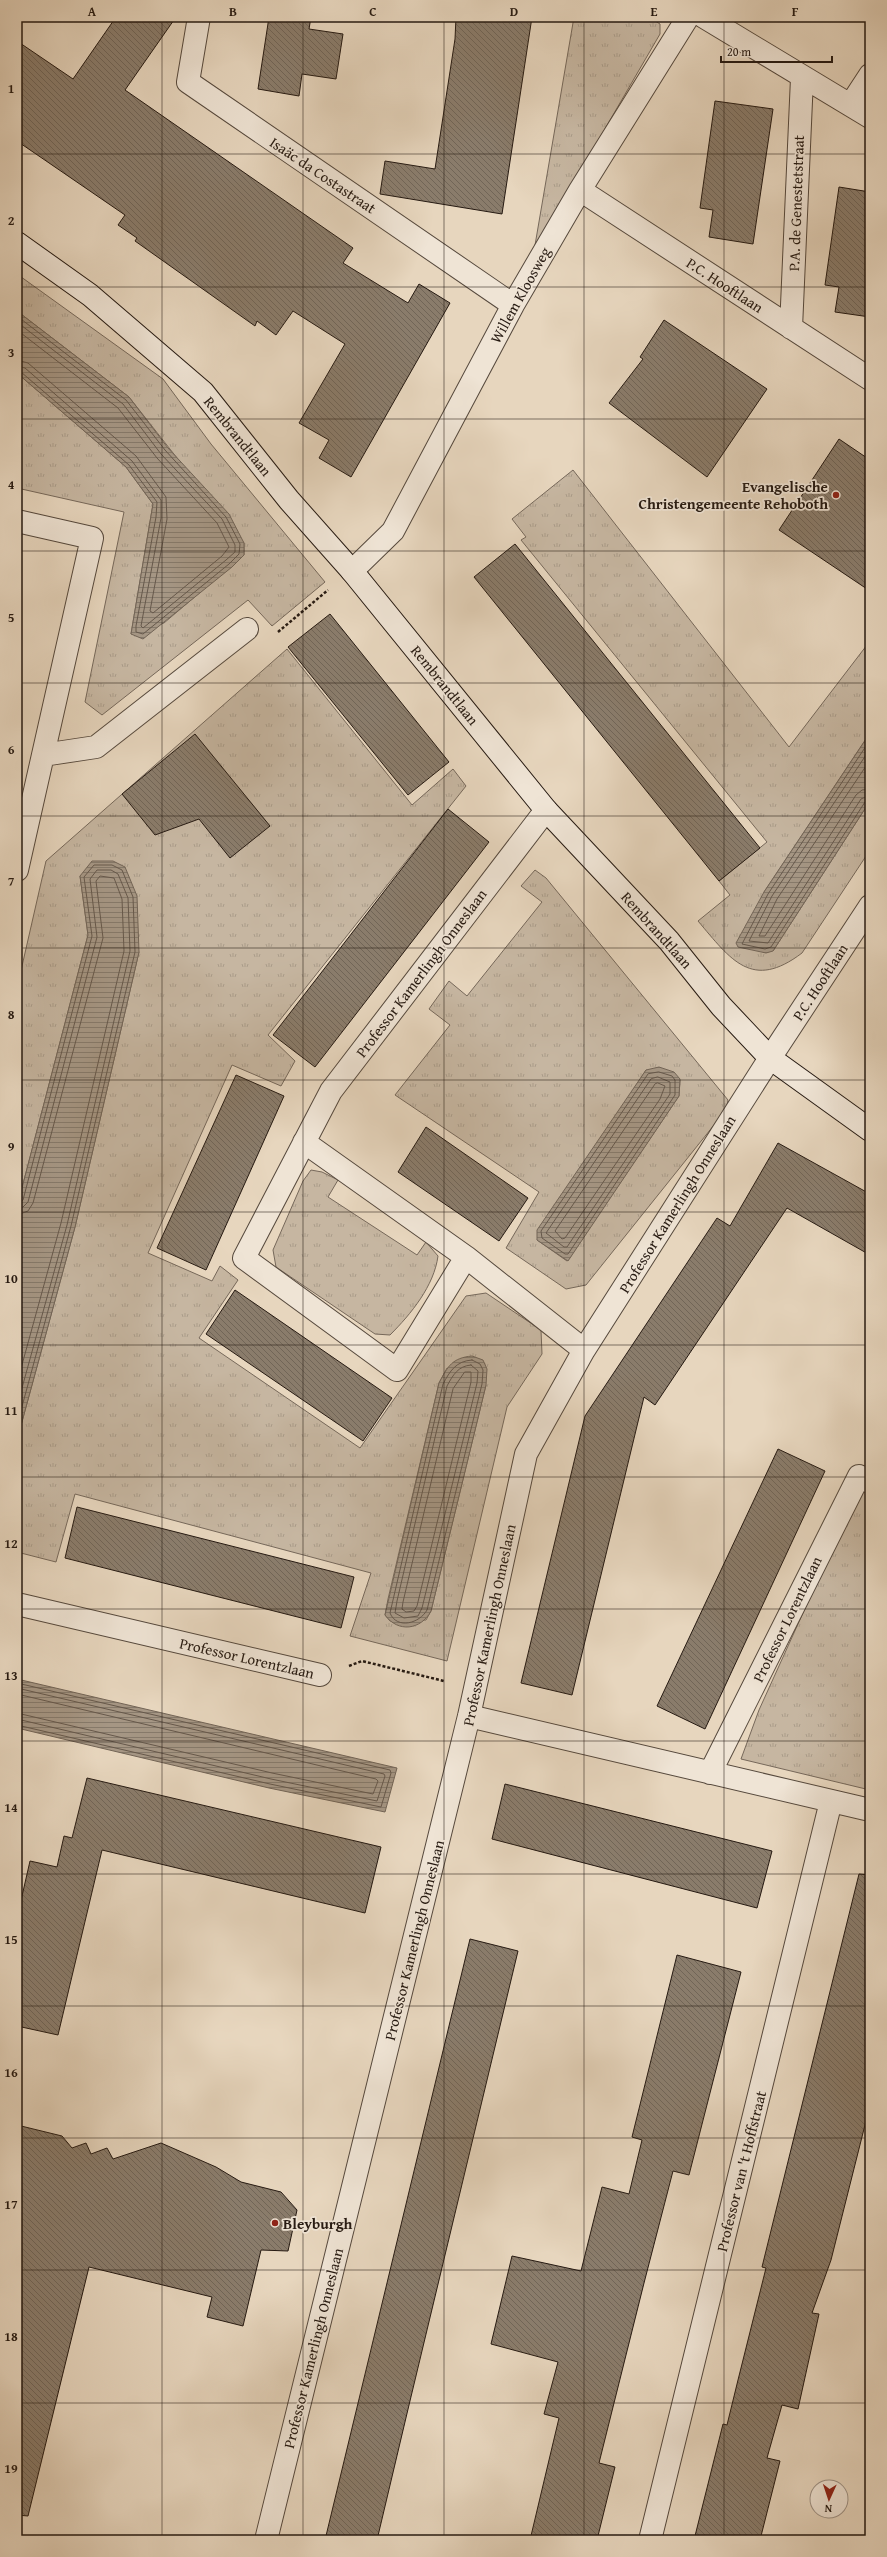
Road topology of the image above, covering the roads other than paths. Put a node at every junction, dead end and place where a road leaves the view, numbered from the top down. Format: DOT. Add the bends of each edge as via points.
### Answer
graph roads {
  1 [pos="199,17"];
  2 [pos="688,17"];
  3 [pos="704,17"];
  4 [pos="870,75"];
  5 [pos="802,78"];
  6 [pos="850,104"];
  7 [pos="870,118"];
  8 [pos="580,190"];
  9 [pos="17,243"];
  10 [pos="513,305"];
  11 [pos="791,328"];
  12 [pos="870,379"];
  13 [pos="17,521"];
  14 [pos="352,571"];
  15 [pos="247,629"];
  16 [pos="43,755"];
  17 [pos="546,810"];
  18 [pos="22,826"];
  19 [pos="17,870"];
  20 [pos="870,906"];
  21 [pos="770,1058"];
  22 [pos="870,1130"];
  23 [pos="304,1142"];
  24 [pos="466,1257"];
  25 [pos="584,1350"];
  26 [pos="870,1482"];
  27 [pos="17,1604"];
  28 [pos="320,1675"];
  29 [pos="469,1716"];
  30 [pos="710,1773"];
  31 [pos="831,1801"];
  32 [pos="870,1810"];
  33 [pos="266,2540"];
  34 [pos="650,2540"];
  1 -- 10 [label="street, Isaäc da Costastraat" via="188,82"];
  2 -- 8 [label="street, Willem Kloosweg"];
  3 -- 5 [label="street"];
  4 -- 6 [label="street"];
  5 -- 6 [label="street"];
  5 -- 11 [label="street, P.A. de Genestetstraat"];
  6 -- 7 [label="street"];
  8 -- 10 [label="street, Willem Kloosweg"];
  8 -- 11 [label="street, P.C. Hooftlaan"];
  9 -- 14 [label="street, Rembrandtlaan" via="90,295 203,392 289,500"];
  10 -- 14 [label="street, Willem Kloosweg" via="393,531"];
  11 -- 12 [label="street, P.C. Hooftlaan"];
  13 -- 16 [label="street" via="92,538"];
  14 -- 17 [label="street, Rembrandtlaan"];
  15 -- 16 [label="street" via="96,747"];
  16 -- 18 [label="street"];
  17 -- 21 [label="street, Rembrandtlaan" via="669,941 721,1006"];
  17 -- 23 [label="street, Professor Kamerlingh Onneslaan" via="331,1091"];
  18 -- 19 [label="street"];
  20 -- 21 [label="street, P.C. Hooftlaan"];
  21 -- 22 [label="street, Rembrandtlaan"];
  21 -- 25 [label="street, Professor Kamerlingh Onneslaan"];
  23 -- 24 [label="street"];
  23 -- 24 [label="street, Professor Kamerlingh Onneslaan" via="244,1258 397,1370"];
  24 -- 25 [label="street"];
  25 -- 29 [label="street, Professor Kamerlingh Onneslaan" via="526,1454"];
  26 -- 30 [label="street, Professor Lorentzlaan" via="859,1476"];
  27 -- 28 [label="street, Professor Lorentzlaan"];
  29 -- 30 [label="street"];
  29 -- 33 [label="street, Professor Kamerlingh Onneslaan"];
  30 -- 31 [label="street"];
  31 -- 32 [label="street"];
  31 -- 34 [label="street, Professor van 't Hoffstraat"];
}
